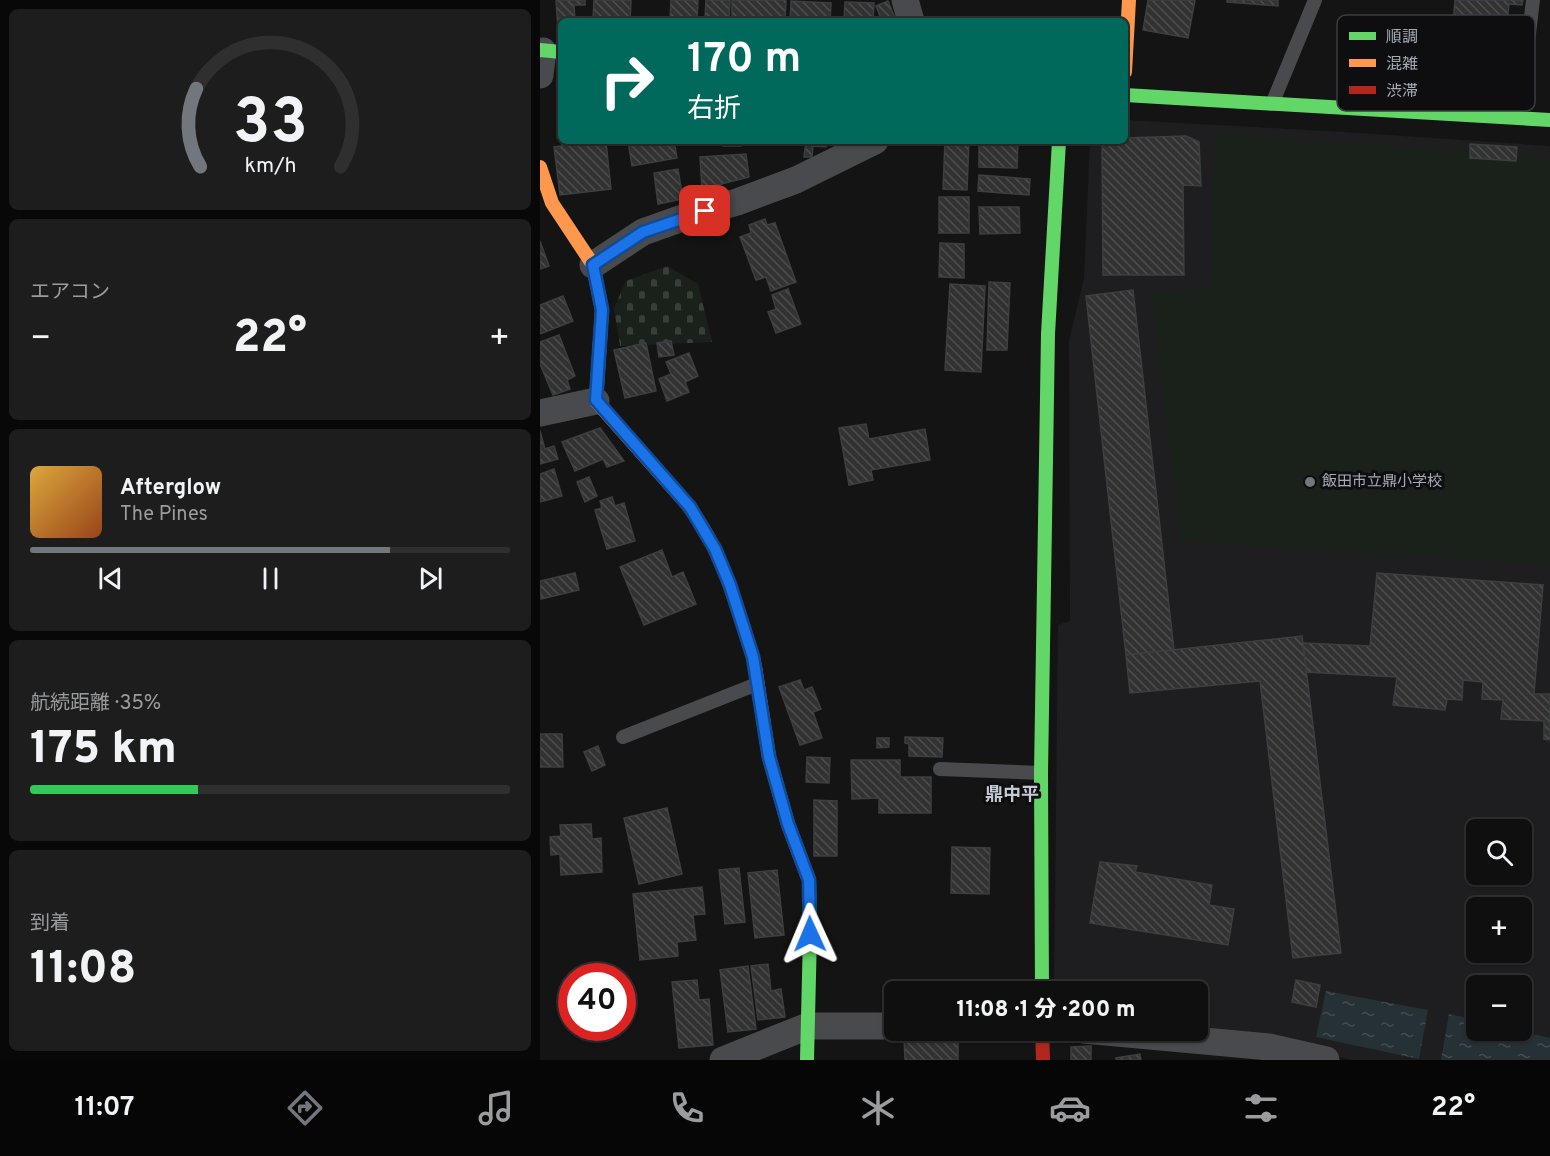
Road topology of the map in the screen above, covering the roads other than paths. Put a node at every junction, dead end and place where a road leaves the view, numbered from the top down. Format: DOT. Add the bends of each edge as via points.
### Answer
graph roads {
  1 [pos="905,0"];
  2 [pos="1129,0"];
  3 [pos="1315,0"];
  4 [pos="1533,0"];
  5 [pos="1531,15"];
  6 [pos="910,18"];
  7 [pos="1128,18"];
  8 [pos="1128,95"];
  9 [pos="1272,104"];
  10 [pos="1337,108"];
  11 [pos="1396,111"];
  12 [pos="1520,111"];
  13 [pos="1519,118"];
  14 [pos="1550,120"];
  15 [pos="869,144"];
  16 [pos="1059,144"];
  17 [pos="540,166"];
  18 [pos="593,265"];
  19 [pos="596,400"];
  20 [pos="540,413"];
  21 [pos="757,684"];
  22 [pos="623,737"];
  23 [pos="940,769"];
  24 [pos="1041,773"];
  25 [pos="1042,981"];
  26 [pos="808,1026"];
  27 [pos="884,1026"];
  28 [pos="1042,1041"];
  29 [pos="1168,1041"];
  30 [pos="1268,1054"];
  31 [pos="723,1060"];
  32 [pos="807,1060"];
  33 [pos="1043,1060"];
  34 [pos="1326,1060"];
  1 -- 6 [label="street"];
  2 -- 7 [label="street"];
  3 -- 9 [label="lane"];
  4 -- 5 [label="lane"];
  8 -- 9 [label="street"];
  9 -- 10 [label="street"];
  11 -- 13 [label="street"];
  12 -- 13 [label="lane"];
  13 -- 14 [label="street"];
  15 -- 18 [label="street" via="796,180 643,232"];
  16 -- 24 [label="street" via="1048,334"];
  17 -- 18 [label="street" via="552,203"];
  18 -- 19 [label="street" via="602,310"];
  19 -- 20 [label="street"];
  19 -- 21 [label="street" via="690,507 715,549 753,657"];
  21 -- 22 [label="lane"];
  21 -- 26 [label="street" via="769,757 809,880"];
  23 -- 24 [label="lane"];
  24 -- 25 [label="street"];
  26 -- 27 [label="street"];
  26 -- 31 [label="street"];
  26 -- 32 [label="street"];
  28 -- 33 [label="street"];
  29 -- 30 [label="street"];
  30 -- 34 [label="street"];
}
